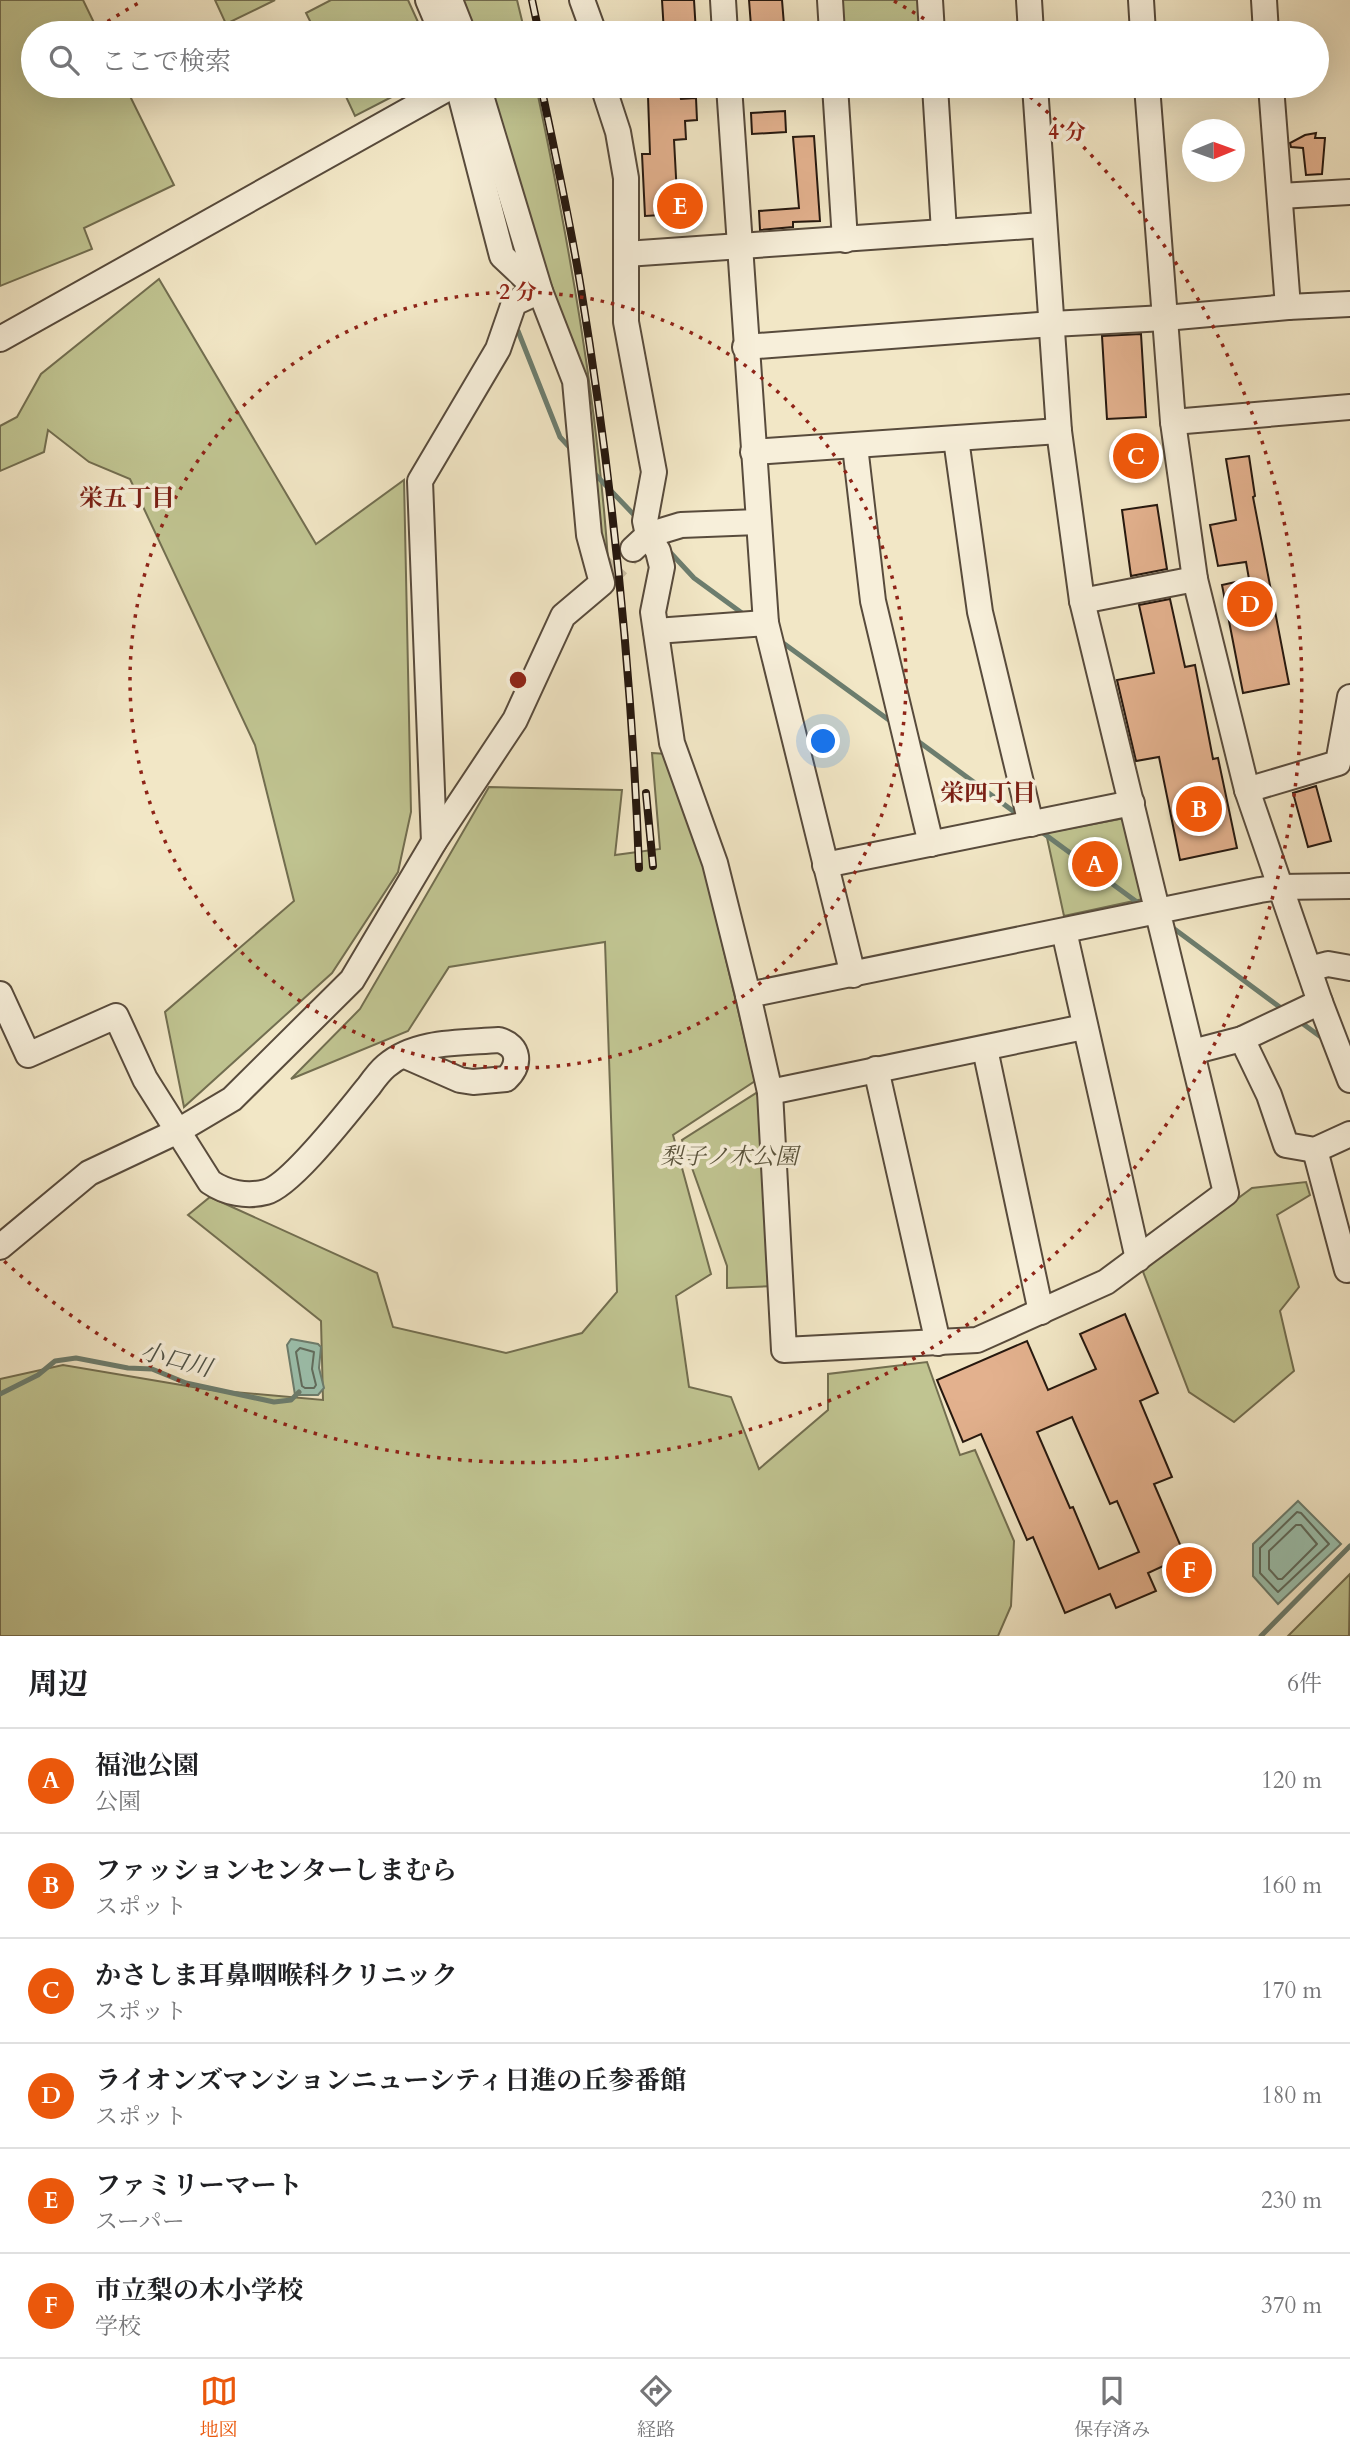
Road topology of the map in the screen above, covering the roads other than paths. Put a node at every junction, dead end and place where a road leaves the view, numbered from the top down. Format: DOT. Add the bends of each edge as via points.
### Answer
graph roads {
  1 [pos="428,0"];
  2 [pos="450,0"];
  3 [pos="582,0"];
  4 [pos="723,0"];
  5 [pos="830,0"];
  6 [pos="930,0"];
  7 [pos="1029,0"];
  8 [pos="1140,0"];
  9 [pos="1264,0"];
  10 [pos="437,21"];
  11 [pos="458,21"];
  12 [pos="590,21"];
  13 [pos="724,21"];
  14 [pos="831,21"];
  15 [pos="931,21"];
  16 [pos="1030,21"];
  17 [pos="1142,21"];
  18 [pos="1265,21"];
  19 [pos="431,98"];
  20 [pos="461,98"];
  21 [pos="482,98"];
  22 [pos="607,98"];
  23 [pos="730,98"];
  24 [pos="836,98"];
  25 [pos="936,98"];
  26 [pos="1036,98"];
  27 [pos="1148,98"];
  28 [pos="1272,98"];
  29 [pos="1350,192"];
  30 [pos="1280,196"];
  31 [pos="1043,225"];
  32 [pos="944,232"];
  33 [pos="845,240"];
  34 [pos="740,246"];
  35 [pos="626,254"];
  36 [pos="540,291"];
  37 [pos="1350,304"];
  38 [pos="1288,307"];
  39 [pos="1165,318"];
  40 [pos="1052,324"];
  41 [pos="0,339"];
  42 [pos="746,347"];
  43 [pos="1350,408"];
  44 [pos="1173,422"];
  45 [pos="1059,431"];
  46 [pos="956,439"];
  47 [pos="855,446"];
  48 [pos="753,452"];
  49 [pos="758,522"];
  50 [pos="640,542"];
  51 [pos="1195,579"];
  52 [pos="1082,601"];
  53 [pos="766,623"];
  54 [pos="656,631"];
  55 [pos="1350,697"];
  56 [pos="1247,790"];
  57 [pos="1132,803"];
  58 [pos="1031,824"];
  59 [pos="434,842"];
  60 [pos="931,844"];
  61 [pos="825,864"];
  62 [pos="1280,887"];
  63 [pos="1350,887"];
  64 [pos="1158,912"];
  65 [pos="1064,931"];
  66 [pos="1350,968"];
  67 [pos="1309,969"];
  68 [pos="853,975"];
  69 [pos="0,994"];
  70 [pos="748,995"];
  71 [pos="1320,1002"];
  72 [pos="1084,1027"];
  73 [pos="1242,1039"];
  74 [pos="985,1049"];
  75 [pos="1192,1052"];
  76 [pos="403,1055"];
  77 [pos="876,1069"];
  78 [pos="1350,1080"];
  79 [pos="770,1092"];
  80 [pos="178,1131"];
  81 [pos="1350,1134"];
  82 [pos="1315,1150"];
  83 [pos="0,1247"];
  84 [pos="1138,1259"];
  85 [pos="1350,1268"];
  86 [pos="1041,1312"];
  87 [pos="938,1342"];
  1 -- 10 [label="street"];
  2 -- 11 [label="street"];
  3 -- 12 [label="street"];
  4 -- 13 [label="street"];
  5 -- 14 [label="street"];
  6 -- 15 [label="street"];
  7 -- 16 [label="street"];
  8 -- 17 [label="street"];
  9 -- 18 [label="street"];
  19 -- 41 [label="street"];
  20 -- 36 [label="street" via="502,256"];
  21 -- 36 [label="street"];
  22 -- 35 [label="street" via="626,178"];
  23 -- 34 [label="street"];
  24 -- 33 [label="street"];
  25 -- 32 [label="street"];
  26 -- 31 [label="street"];
  27 -- 39 [label="street"];
  28 -- 30 [label="street"];
  29 -- 30 [label="street"];
  30 -- 38 [label="street"];
  31 -- 32 [label="street"];
  31 -- 40 [label="street"];
  32 -- 33 [label="street"];
  33 -- 34 [label="street"];
  34 -- 35 [label="street"];
  34 -- 42 [label="street"];
  35 -- 50 [label="street" via="626,322 654,472"];
  36 -- 59 [label="street" via="514,303 498,349 420,481"];
  36 -- 59 [label="street" via="575,381 589,535 602,583 563,616 515,720"];
  37 -- 38 [label="street"];
  38 -- 39 [label="street"];
  39 -- 40 [label="street"];
  39 -- 44 [label="street"];
  40 -- 42 [label="street"];
  40 -- 45 [label="street"];
  42 -- 48 [label="street"];
  43 -- 44 [label="street"];
  44 -- 51 [label="street"];
  45 -- 46 [label="street"];
  45 -- 52 [label="street"];
  46 -- 47 [label="street"];
  46 -- 58 [label="street" via="980,612"];
  47 -- 48 [label="street"];
  47 -- 60 [label="street" via="873,601"];
  48 -- 49 [label="street"];
  49 -- 50 [label="street" via="681,526"];
  49 -- 53 [label="street"];
  50 -- 54 [label="street" via="658,551 662,566 653,612"];
  51 -- 52 [label="street"];
  51 -- 56 [label="street"];
  52 -- 57 [label="street"];
  53 -- 54 [label="street"];
  53 -- 61 [label="street"];
  54 -- 70 [label="street" via="672,743 715,863"];
  55 -- 56 [label="street" via="1338,763"];
  56 -- 62 [label="street"];
  57 -- 58 [label="street"];
  57 -- 64 [label="street"];
  58 -- 60 [label="street"];
  59 -- 80 [label="street" via="352,980 232,1099"];
  60 -- 61 [label="street"];
  61 -- 68 [label="street"];
  62 -- 63 [label="street"];
  62 -- 64 [label="street"];
  62 -- 67 [label="street"];
  64 -- 65 [label="street"];
  64 -- 75 [label="street"];
  65 -- 68 [label="street"];
  65 -- 72 [label="street"];
  66 -- 67 [label="street" via="1328,964"];
  67 -- 71 [label="street"];
  68 -- 70 [label="street"];
  69 -- 80 [label="street" via="28,1055 116,1016 145,1079"];
  70 -- 79 [label="street"];
  71 -- 73 [label="street"];
  71 -- 78 [label="street"];
  72 -- 74 [label="street"];
  72 -- 84 [label="street"];
  73 -- 75 [label="street"];
  73 -- 82 [label="street" via="1286,1145"];
  74 -- 77 [label="street"];
  74 -- 86 [label="street"];
  75 -- 84 [label="street" via="1226,1193"];
  76 -- 80 [label="street" via="386,1066 316,1150 282,1184 267,1192 238,1194 219,1189"];
  77 -- 79 [label="street"];
  77 -- 87 [label="street"];
  79 -- 87 [label="street" via="784,1350"];
  80 -- 83 [label="street" via="89,1172"];
  81 -- 82 [label="street"];
  82 -- 85 [label="street" via="1347,1270"];
  84 -- 86 [label="street" via="1106,1282"];
  86 -- 87 [label="street" via="977,1340"];
}
